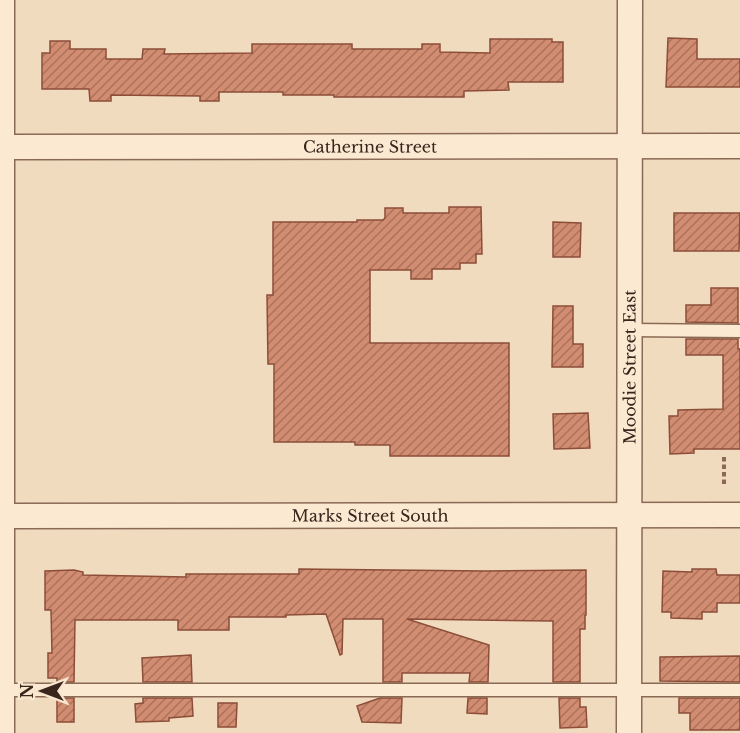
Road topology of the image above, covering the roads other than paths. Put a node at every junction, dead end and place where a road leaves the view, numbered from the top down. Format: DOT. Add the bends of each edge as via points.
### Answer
graph roads {
  1 [pos="2,0"];
  2 [pos="630,0"];
  3 [pos="630,146"];
  4 [pos="740,146"];
  5 [pos="1,147"];
  6 [pos="630,330"];
  7 [pos="0,331"];
  8 [pos="740,331"];
  9 [pos="629,515"];
  10 [pos="740,515"];
  11 [pos="0,516"];
  12 [pos="1,690"];
  13 [pos="630,690"];
  14 [pos="740,690"];
  15 [pos="2,733"];
  16 [pos="629,733"];
  1 -- 5 [label="street"];
  2 -- 3 [label="street, Moodie Street East"];
  3 -- 4 [label="street, Catherine Street"];
  3 -- 5 [label="street, Catherine Street"];
  3 -- 6 [label="street, Moodie Street East"];
  5 -- 7 [label="street"];
  6 -- 8 [label="lane"];
  6 -- 9 [label="street, Moodie Street East"];
  7 -- 11 [label="street"];
  9 -- 10 [label="street, Marks Street South"];
  9 -- 11 [label="street, Marks Street South"];
  9 -- 13 [label="street, Moodie Street East"];
  11 -- 12 [label="street"];
  12 -- 13 [label="lane"];
  12 -- 15 [label="street"];
  13 -- 14 [label="lane"];
  13 -- 16 [label="street, Moodie Street East"];
}
